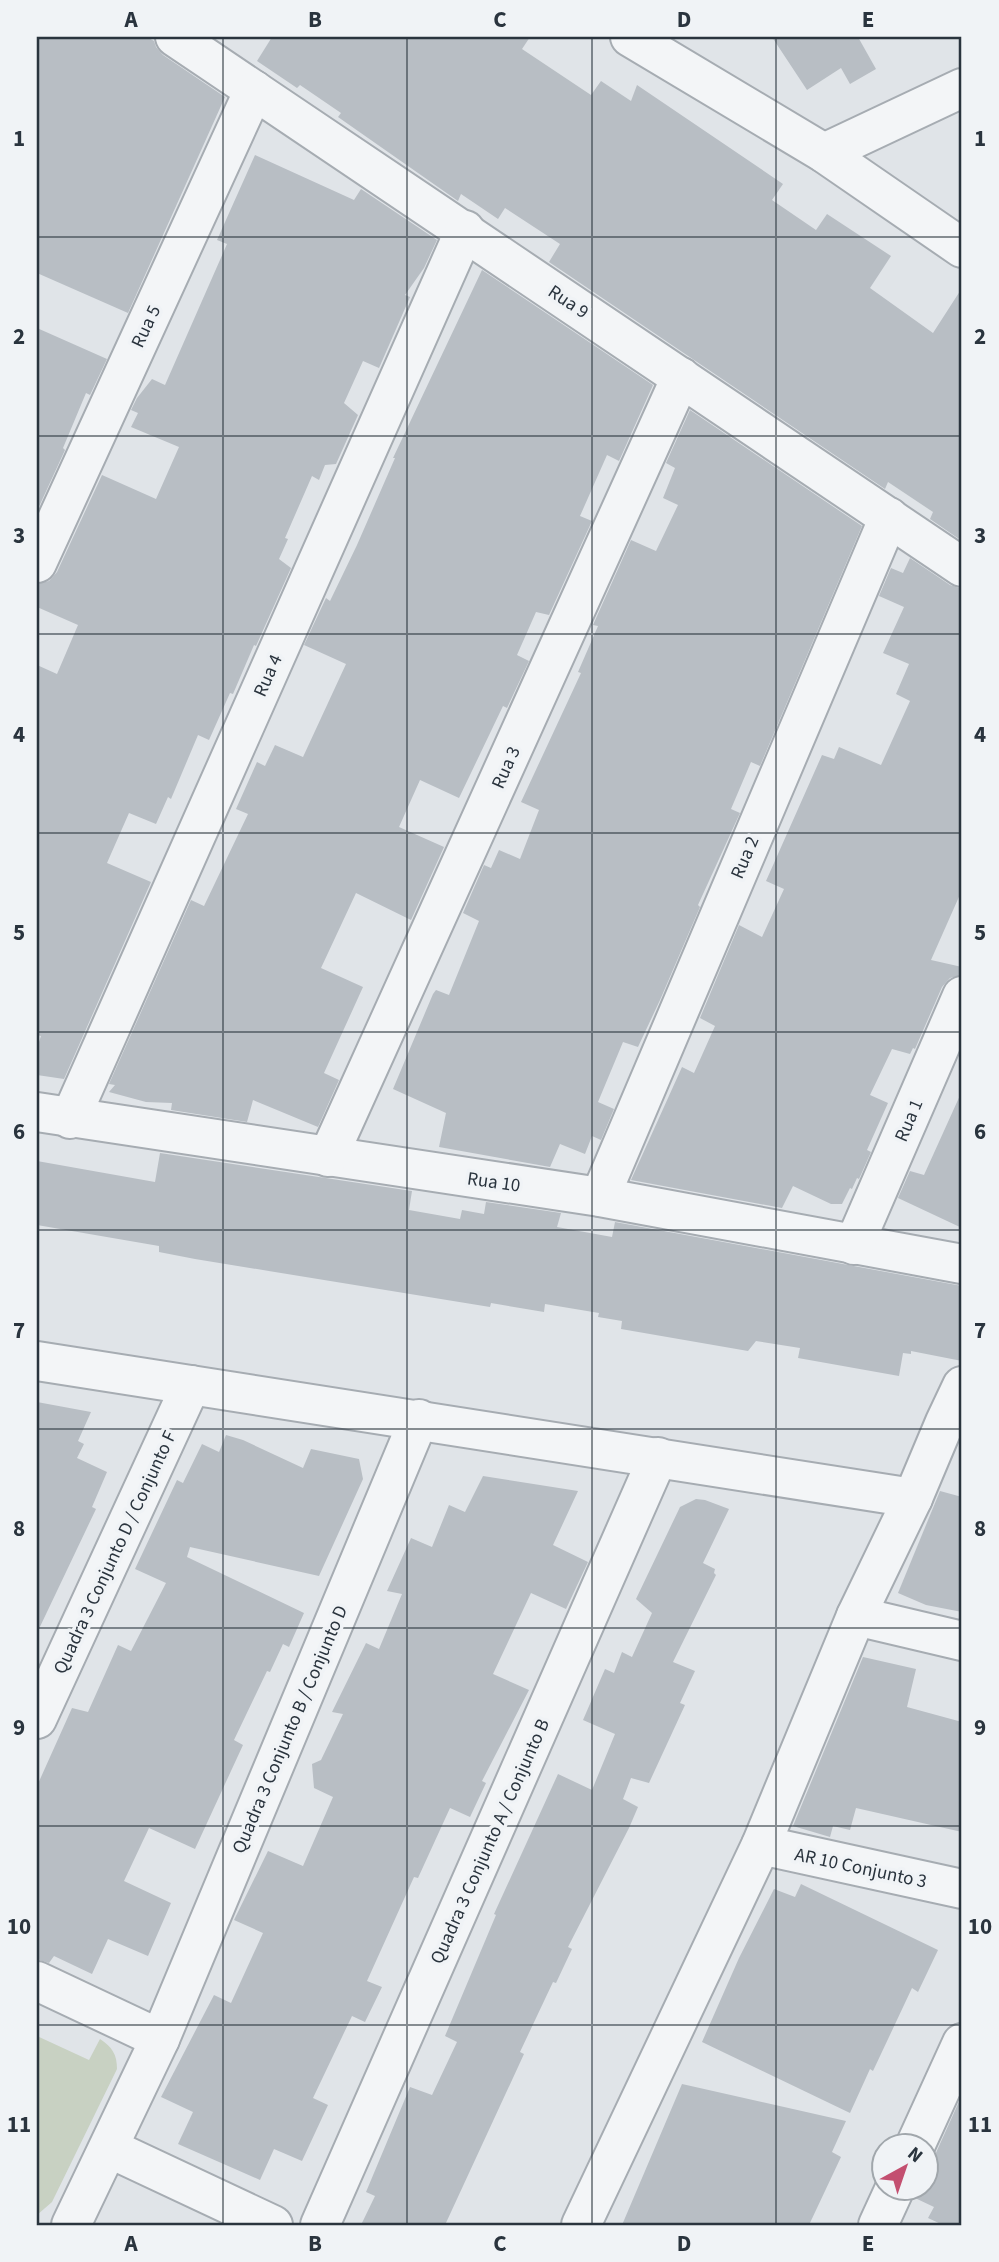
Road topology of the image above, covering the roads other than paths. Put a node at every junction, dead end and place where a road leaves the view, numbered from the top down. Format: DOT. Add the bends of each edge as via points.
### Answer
graph roads {
  1 [pos="175,37"];
  2 [pos="631,37"];
  3 [pos="220,49"];
  4 [pos="962,88"];
  5 [pos="254,90"];
  6 [pos="824,153"];
  7 [pos="465,230"];
  8 [pos="962,248"];
  9 [pos="681,377"];
  10 [pos="889,517"];
  11 [pos="37,563"];
  12 [pos="962,567"];
  13 [pos="962,996"];
  14 [pos="53,1116"];
  15 [pos="328,1157"];
  16 [pos="600,1197"];
  17 [pos="854,1245"];
  18 [pos="958,1265"];
  19 [pos="37,1361"];
  20 [pos="191,1385"];
  21 [pos="962,1386"];
  22 [pos="953,1415"];
  23 [pos="419,1419"];
  24 [pos="658,1457"];
  25 [pos="913,1497"];
  26 [pos="856,1616"];
  27 [pos="962,1641"];
  28 [pos="37,1719"];
  29 [pos="761,1845"];
  30 [pos="962,1889"];
  31 [pos="37,1981"];
  32 [pos="160,2039"];
  33 [pos="962,2043"];
  34 [pos="922,2132"];
  35 [pos="108,2148"];
  36 [pos="71,2225"];
  37 [pos="273,2225"];
  38 [pos="320,2225"];
  39 [pos="581,2225"];
  1 -- 3 [label="street, Rua 9"];
  2 -- 6 [label="street"];
  3 -- 5 [label="street, Rua 9"];
  4 -- 6 [label="street"];
  5 -- 7 [label="street, Rua 9"];
  5 -- 11 [label="street, Rua 5"];
  6 -- 8 [label="street"];
  7 -- 9 [label="street, Rua 9"];
  7 -- 14 [label="street, Rua 4"];
  9 -- 10 [label="street, Rua 9"];
  9 -- 15 [label="street, Rua 3"];
  10 -- 12 [label="street, Rua 9"];
  10 -- 16 [label="street, Rua 2"];
  13 -- 17 [label="street, Rua 1"];
  14 -- 15 [label="street, Rua 10"];
  15 -- 16 [label="street, Rua 10"];
  16 -- 17 [label="street, Rua 10"];
  17 -- 18 [label="street, Rua 10"];
  19 -- 20 [label="street"];
  20 -- 23 [label="street"];
  20 -- 28 [label="street, Quadra 3 Conjunto D / Conjunto F"];
  21 -- 22 [label="street"];
  22 -- 25 [label="street"];
  23 -- 24 [label="street"];
  23 -- 32 [label="street, Quadra 3 Conjunto B / Conjunto D"];
  24 -- 25 [label="street"];
  24 -- 38 [label="street, Quadra 3 Conjunto A / Conjunto B"];
  25 -- 26 [label="street"];
  26 -- 27 [label="street"];
  26 -- 29 [label="street"];
  29 -- 30 [label="street, AR 10 Conjunto 3"];
  29 -- 39 [label="street"];
  31 -- 32 [label="street"];
  32 -- 35 [label="street, Quadra 3 Conjunto B / Conjunto D"];
  33 -- 34 [label="street"];
  35 -- 36 [label="street, Quadra 3 Conjunto B / Conjunto D"];
  35 -- 37 [label="street"];
}
